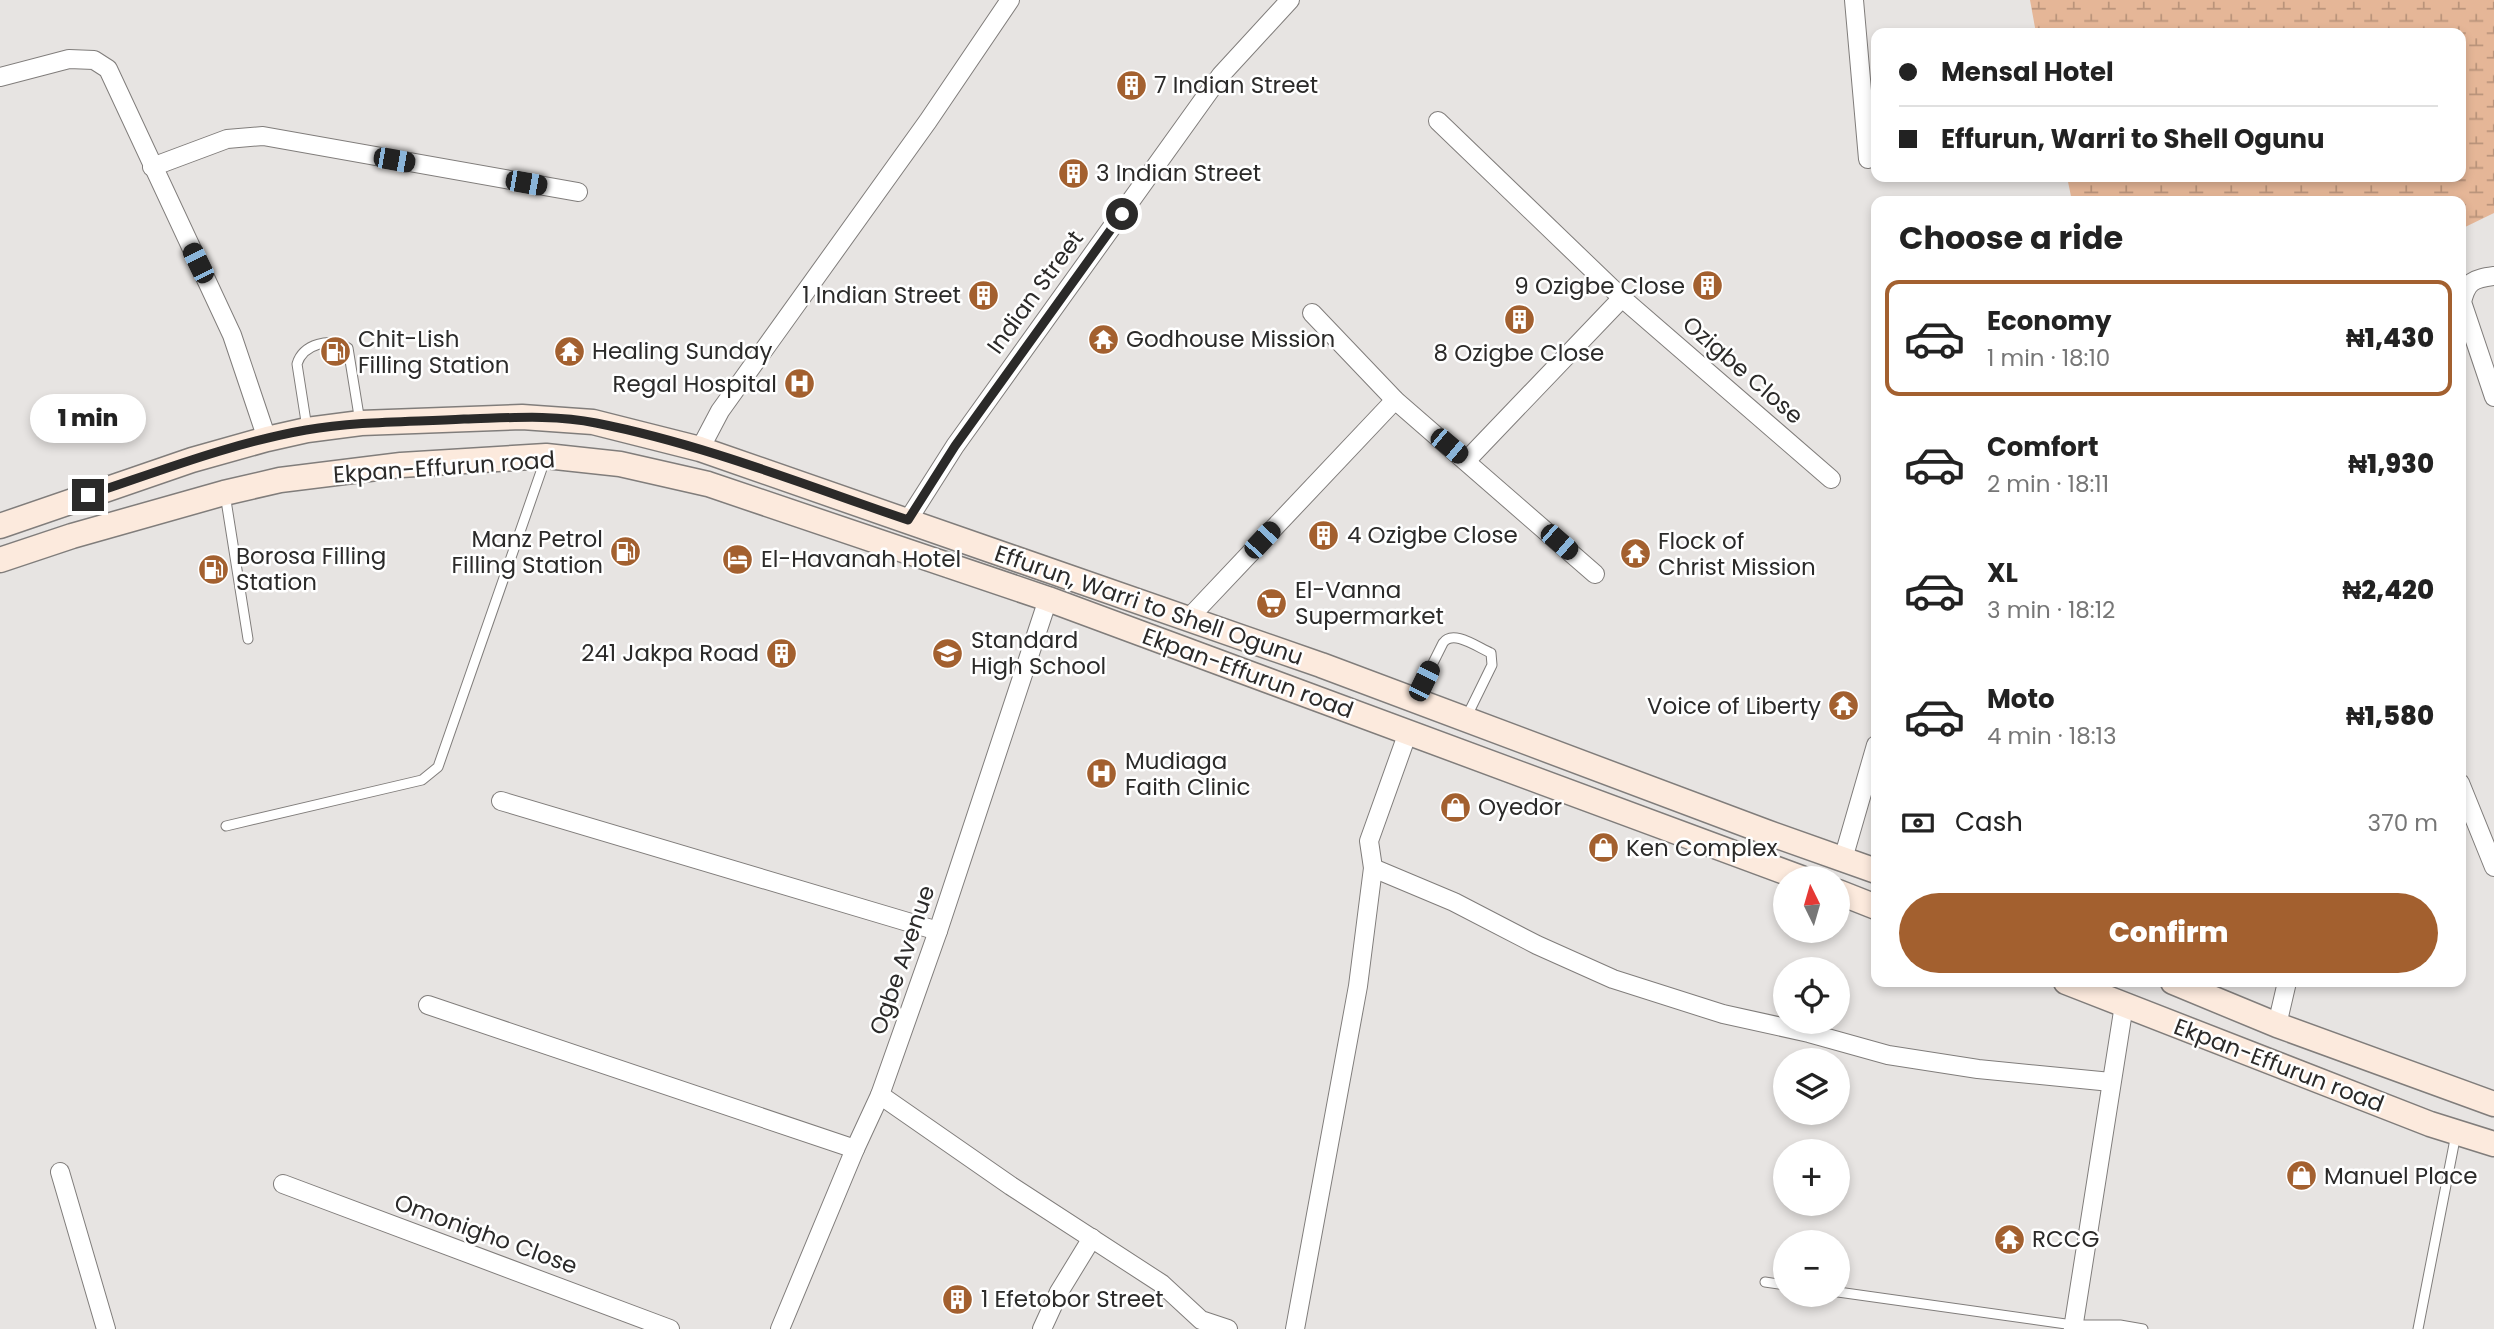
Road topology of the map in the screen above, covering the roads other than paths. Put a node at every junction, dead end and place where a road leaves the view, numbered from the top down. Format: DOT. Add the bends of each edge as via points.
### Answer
graph roads {
  1 [pos="1010,0"];
  2 [pos="1290,0"];
  3 [pos="1854,0"];
  4 [pos="0,77"];
  5 [pos="1438,121"];
  6 [pos="1868,159"];
  7 [pos="152,167"];
  8 [pos="578,192"];
  9 [pos="2494,276"];
  10 [pos="2466,287"];
  11 [pos="1622,298"];
  12 [pos="1312,313"];
  13 [pos="2466,314"];
  14 [pos="2494,397"];
  15 [pos="1395,400"];
  16 [pos="361,423"];
  17 [pos="307,430"];
  18 [pos="267,439"];
  19 [pos="700,449"];
  20 [pos="546,456"];
  21 [pos="1466,461"];
  22 [pos="1831,479"];
  23 [pos="224,493"];
  24 [pos="908,520"];
  25 [pos="0,526"];
  26 [pos="0,560"];
  27 [pos="1595,574"];
  28 [pos="1048,599"];
  29 [pos="1187,620"];
  30 [pos="248,639"];
  31 [pos="1414,700"];
  32 [pos="1466,719"];
  33 [pos="1408,732"];
  34 [pos="1871,762"];
  35 [pos="2466,798"];
  36 [pos="501,801"];
  37 [pos="226,826"];
  38 [pos="1843,859"];
  39 [pos="2494,867"];
  40 [pos="1373,868"];
  41 [pos="1773,868"];
  42 [pos="1871,869"];
  43 [pos="1850,897"];
  44 [pos="1871,905"];
  45 [pos="939,931"];
  46 [pos="2078,987"];
  47 [pos="2185,987"];
  48 [pos="2286,987"];
  49 [pos="428,1005"];
  50 [pos="2123,1005"];
  51 [pos="2277,1025"];
  52 [pos="2111,1082"];
  53 [pos="880,1095"];
  54 [pos="2494,1104"];
  55 [pos="2456,1132"];
  56 [pos="2494,1144"];
  57 [pos="855,1149"];
  58 [pos="60,1172"];
  59 [pos="284,1184"];
  60 [pos="1092,1238"];
  61 [pos="1765,1282"];
  62 [pos="1773,1283"];
  63 [pos="1850,1294"];
  64 [pos="2073,1327"];
  65 [pos="106,1329"];
  66 [pos="670,1329"];
  67 [pos="780,1329"];
  68 [pos="1042,1329"];
  69 [pos="1227,1329"];
  70 [pos="1294,1329"];
  71 [pos="2143,1329"];
  72 [pos="2418,1329"];
  1 -- 19 [label="street" via="720,411"];
  2 -- 24 [label="street, Indian Street" via="1221,75 955,446"];
  3 -- 6 [label="street"];
  4 -- 7 [label="street" via="68,59 94,60 108,68"];
  5 -- 11 [label="street, Ozigbe Close"];
  7 -- 8 [label="street" via="227,139 263,136"];
  7 -- 18 [label="street" via="232,335"];
  9 -- 10 [label="street" via="2477,278"];
  11 -- 21 [label="street"];
  11 -- 22 [label="street, Ozigbe Close"];
  12 -- 15 [label="street"];
  13 -- 14 [label="street"];
  15 -- 21 [label="street"];
  15 -- 29 [label="street"];
  16 -- 17 [label="main road, Effurun, Warri to Shell Ogunu"];
  16 -- 17 [label="lane" via="348,348 338,343 314,345 300,355 297,364"];
  16 -- 19 [label="main road, Effurun, Warri to Shell Ogunu" via="522,417 593,422"];
  17 -- 18 [label="main road, Effurun, Warri to Shell Ogunu"];
  18 -- 25 [label="main road, Effurun, Warri to Shell Ogunu"];
  19 -- 24 [label="main road, Effurun, Warri to Shell Ogunu"];
  20 -- 23 [label="main road, Ekpan-Effurun road" via="401,465 280,480"];
  20 -- 28 [label="main road, Ekpan-Effurun road" via="620,464 708,484"];
  20 -- 37 [label="lane" via="438,767 422,780"];
  21 -- 27 [label="street"];
  23 -- 26 [label="main road, Ekpan-Effurun road"];
  23 -- 30 [label="lane"];
  24 -- 29 [label="main road, Effurun, Warri to Shell Ogunu"];
  28 -- 33 [label="main road, Ekpan-Effurun road"];
  28 -- 45 [label="street, Ogbe Avenue"];
  29 -- 31 [label="main road, Effurun, Warri to Shell Ogunu"];
  31 -- 32 [label="main road, Effurun, Warri to Shell Ogunu"];
  31 -- 32 [label="lane" via="1443,643 1453,636 1490,653 1492,659"];
  32 -- 38 [label="main road, Effurun, Warri to Shell Ogunu"];
  33 -- 40 [label="street" via="1369,841"];
  33 -- 41 [label="main road, Ekpan-Effurun road"];
  34 -- 38 [label="street"];
  35 -- 39 [label="street"];
  36 -- 45 [label="street"];
  38 -- 42 [label="main road, Effurun, Warri to Shell Ogunu"];
  40 -- 52 [label="street" via="1613,979 1723,1014 1888,1055"];
  40 -- 70 [label="street" via="1358,986"];
  43 -- 44 [label="main road"];
  45 -- 53 [label="street, Ogbe Avenue"];
  46 -- 50 [label="main road, Ekpan-Effurun road"];
  47 -- 51 [label="main road"];
  48 -- 51 [label="street"];
  49 -- 57 [label="street"];
  50 -- 52 [label="street"];
  50 -- 55 [label="main road, Ekpan-Effurun road"];
  51 -- 54 [label="main road"];
  52 -- 64 [label="street"];
  53 -- 57 [label="street, Ogbe Avenue"];
  53 -- 60 [label="street"];
  55 -- 56 [label="main road, Ekpan-Effurun road"];
  55 -- 72 [label="lane"];
  57 -- 67 [label="street, Ogbe Avenue"];
  58 -- 65 [label="street"];
  59 -- 66 [label="street, Omonigho Close"];
  60 -- 68 [label="street"];
  60 -- 69 [label="street" via="1162,1284 1201,1320"];
  61 -- 62 [label="lane"];
  63 -- 64 [label="lane"];
  64 -- 71 [label="lane"];
}
